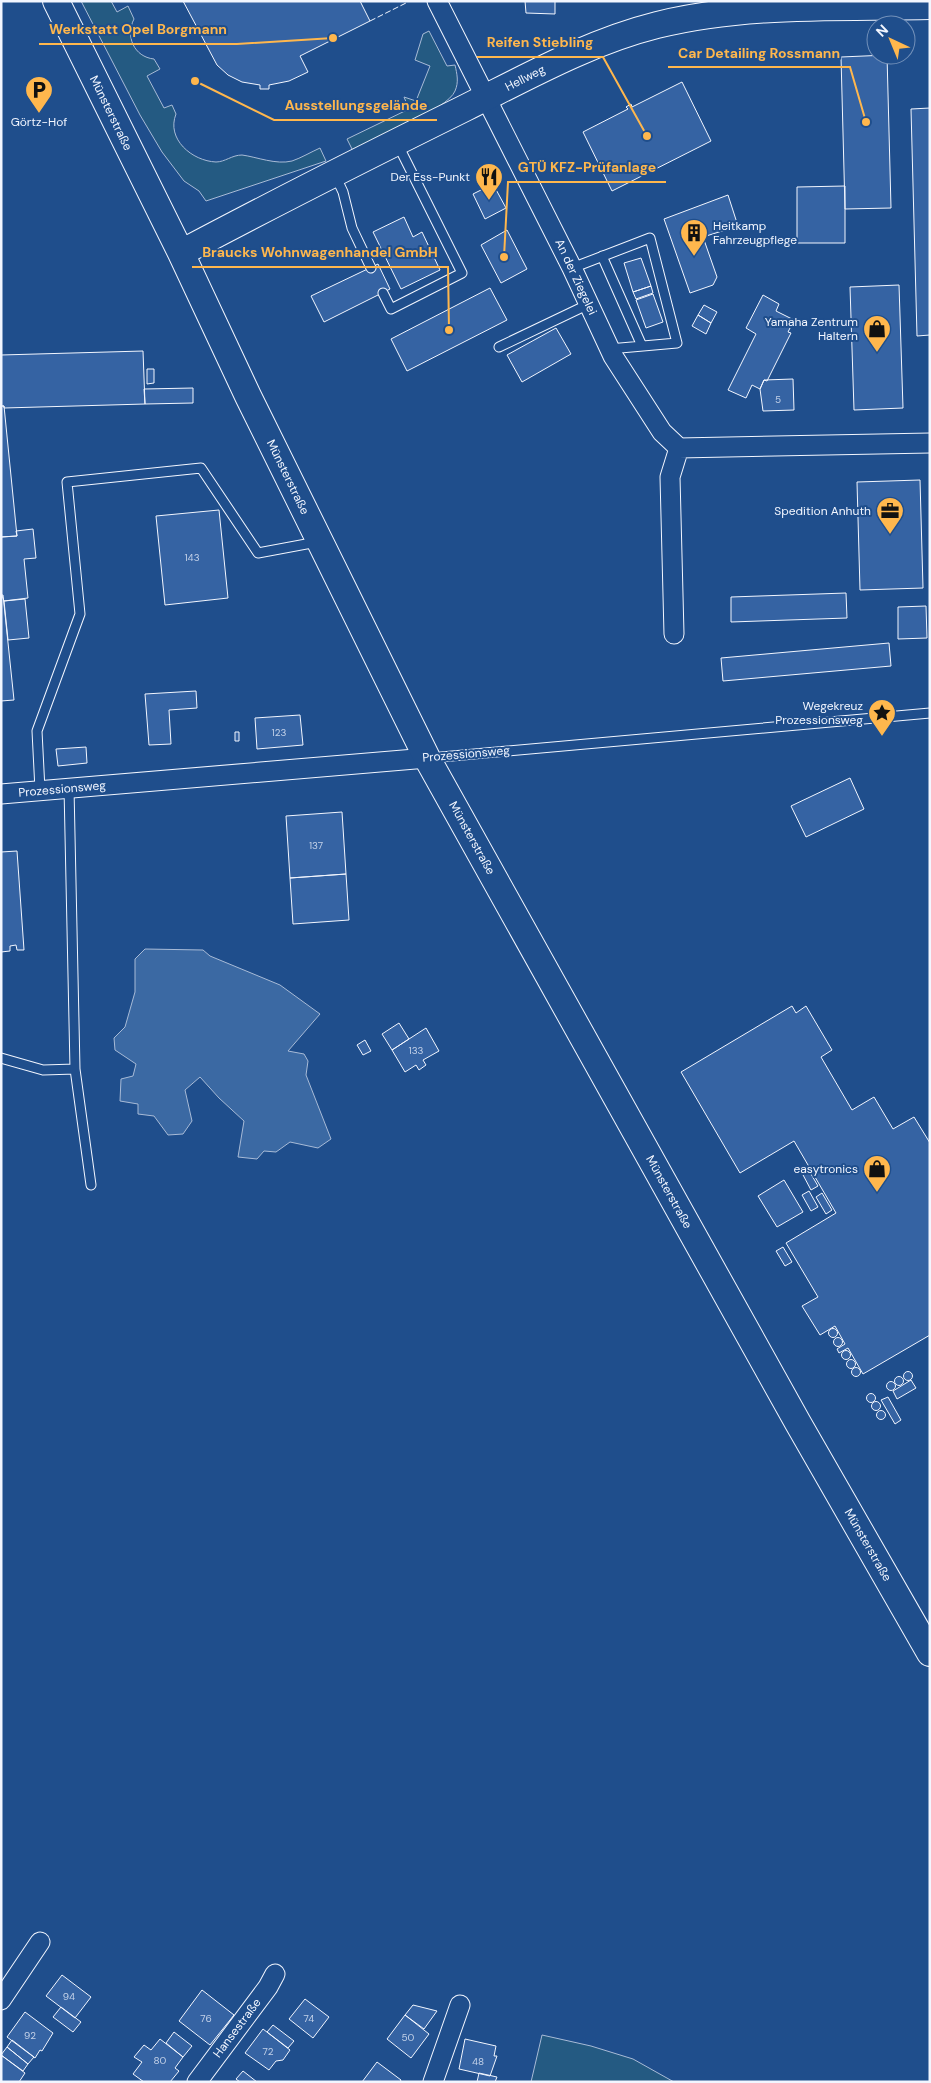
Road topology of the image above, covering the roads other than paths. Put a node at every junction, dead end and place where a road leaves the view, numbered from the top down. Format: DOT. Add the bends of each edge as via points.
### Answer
graph roads {
  1 [pos="56,1"];
  2 [pos="441,3"];
  3 [pos="782,5"];
  4 [pos="930,6"];
  5 [pos="487,97"];
  6 [pos="396,142"];
  7 [pos="334,173"];
  8 [pos="181,253"];
  9 [pos="602,256"];
  10 [pos="371,268"];
  11 [pos="572,268"];
  12 [pos="383,293"];
  13 [pos="589,304"];
  14 [pos="642,346"];
  15 [pos="499,348"];
  16 [pos="609,349"];
  17 [pos="930,443"];
  18 [pos="680,448"];
  19 [pos="320,542"];
  20 [pos="674,634"];
  21 [pos="930,713"];
  22 [pos="427,758"];
  23 [pos="69,788"];
  24 [pos="40,790"];
  25 [pos="1,794"];
  26 [pos="1,1058"];
  27 [pos="75,1069"];
  28 [pos="91,1184"];
  29 [pos="930,1653"];
  30 [pos="40,1942"];
  31 [pos="275,1974"];
  32 [pos="1,2000"];
  33 [pos="460,2005"];
  34 [pos="197,2082"];
  35 [pos="433,2082"];
  1 -- 8 [label="main road, Münsterstraße"];
  2 -- 5 [label="street, An der Ziegelei"];
  3 -- 4 [label="main road, Hellweg"];
  3 -- 5 [label="main road, Hellweg" via="643,29 563,59"];
  5 -- 6 [label="main road, Hellweg"];
  5 -- 11 [label="street, An der Ziegelei"];
  6 -- 7 [label="main road, Hellweg"];
  6 -- 12 [label="lane" via="462,273 391,309"];
  7 -- 8 [label="main road, Hellweg"];
  7 -- 10 [label="lane" via="343,192 352,228"];
  8 -- 19 [label="main road, Münsterstraße"];
  9 -- 11 [label="lane"];
  9 -- 14 [label="lane"];
  9 -- 14 [label="lane" via="650,238 677,343"];
  11 -- 13 [label="street, An der Ziegelei"];
  13 -- 15 [label="lane"];
  13 -- 16 [label="street, An der Ziegelei"];
  14 -- 16 [label="lane"];
  16 -- 18 [label="street, An der Ziegelei" via="662,432"];
  17 -- 18 [label="street"];
  18 -- 20 [label="street" via="670,477"];
  19 -- 22 [label="main road, Münsterstraße"];
  19 -- 24 [label="lane" via="258,553 201,468 67,482 80,614 37,731"];
  21 -- 22 [label="lane, Prozessionsweg"];
  22 -- 23 [label="street, Prozessionsweg"];
  22 -- 29 [label="main road, Münsterstraße"];
  23 -- 24 [label="street, Prozessionsweg"];
  23 -- 27 [label="lane"];
  24 -- 25 [label="street, Prozessionsweg"];
  26 -- 27 [label="lane" via="43,1070"];
  27 -- 28 [label="lane"];
  30 -- 32 [label="street"];
  31 -- 34 [label="street, Hansestraße"];
  33 -- 35 [label="street"];
}
